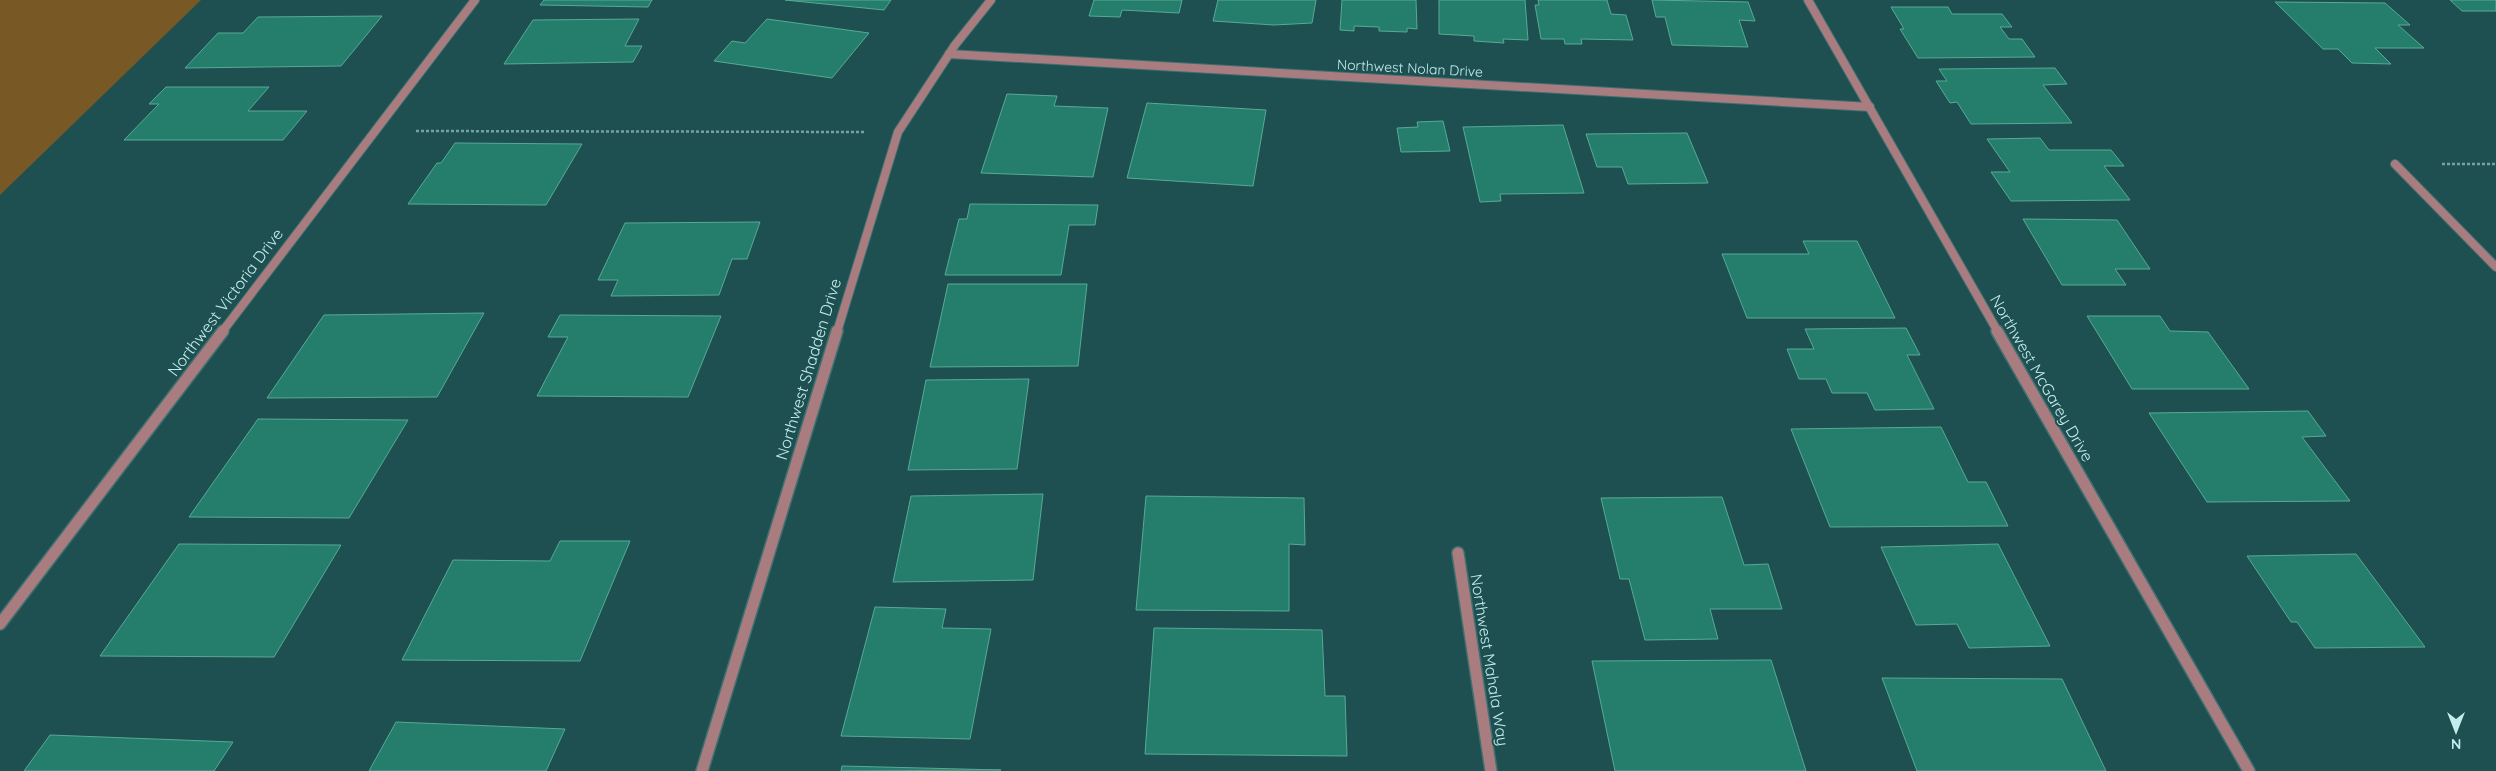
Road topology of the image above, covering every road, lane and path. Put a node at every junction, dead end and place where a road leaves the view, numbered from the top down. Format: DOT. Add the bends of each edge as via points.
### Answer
graph roads {
  1 [pos="475,0"];
  2 [pos="991,0"];
  3 [pos="1808,0"];
  4 [pos="949,54"];
  5 [pos="1870,107"];
  6 [pos="376,131"];
  7 [pos="898,132"];
  8 [pos="2396,164"];
  9 [pos="2496,164"];
  10 [pos="2496,267"];
  11 [pos="1458,553"];
  12 [pos="0,624"];
  13 [pos="702,771"];
  14 [pos="1491,771"];
  15 [pos="2249,771"];
  1 -- 6 [label="street, Northwest Victoria Drive"];
  2 -- 4 [label="street, Northwest Shadden Drive"];
  3 -- 5 [label="street, Northwest McGarey Drive"];
  4 -- 5 [label="street, Northwest Nolan Drive"];
  4 -- 7 [label="street, Northwest Shadden Drive"];
  5 -- 15 [label="street, Northwest McGarey Drive"];
  6 -- 7 [label="path"];
  6 -- 12 [label="street, Northwest Victoria Drive"];
  7 -- 13 [label="street, Northwest Shadden Drive"];
  8 -- 9 [label="path"];
  8 -- 10 [label="street"];
  11 -- 14 [label="street, Northwest Mahala Way"];
}
